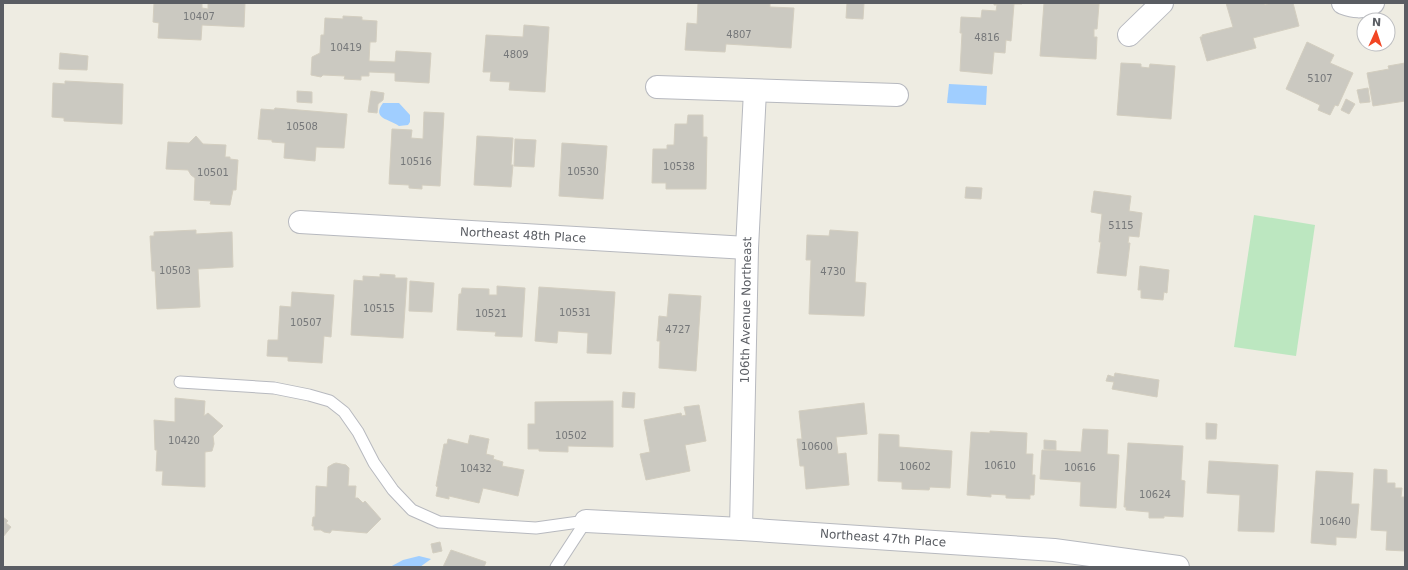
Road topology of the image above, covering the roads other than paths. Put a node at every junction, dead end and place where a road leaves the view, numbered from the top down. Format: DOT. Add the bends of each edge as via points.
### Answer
graph roads {
  1 [pos="1162,3"];
  2 [pos="1343,3"];
  3 [pos="1373,3"];
  4 [pos="1129,35"];
  5 [pos="658,87"];
  6 [pos="755,91"];
  7 [pos="898,95"];
  8 [pos="300,222"];
  9 [pos="747,248"];
  10 [pos="180,382"];
  11 [pos="586,520"];
  12 [pos="741,529"];
  13 [pos="556,567"];
  14 [pos="1178,567"];
  1 -- 4 [label="street"];
  2 -- 3 [label="street" via="1354,7 1365,7"];
  5 -- 6 [label="street"];
  6 -- 7 [label="street"];
  6 -- 9 [label="street, 106th Avenue Northeast"];
  8 -- 9 [label="street, Northeast 48th Place"];
  9 -- 12 [label="street, 106th Avenue Northeast"];
  10 -- 11 [label="lane" via="274,388 309,394 330,401 344,412 393,490 412,510 439,522 536,528"];
  11 -- 12 [label="street, Northeast 47th Place"];
  11 -- 13 [label="lane"];
  12 -- 14 [label="street, Northeast 47th Place" via="1054,550"];
}
